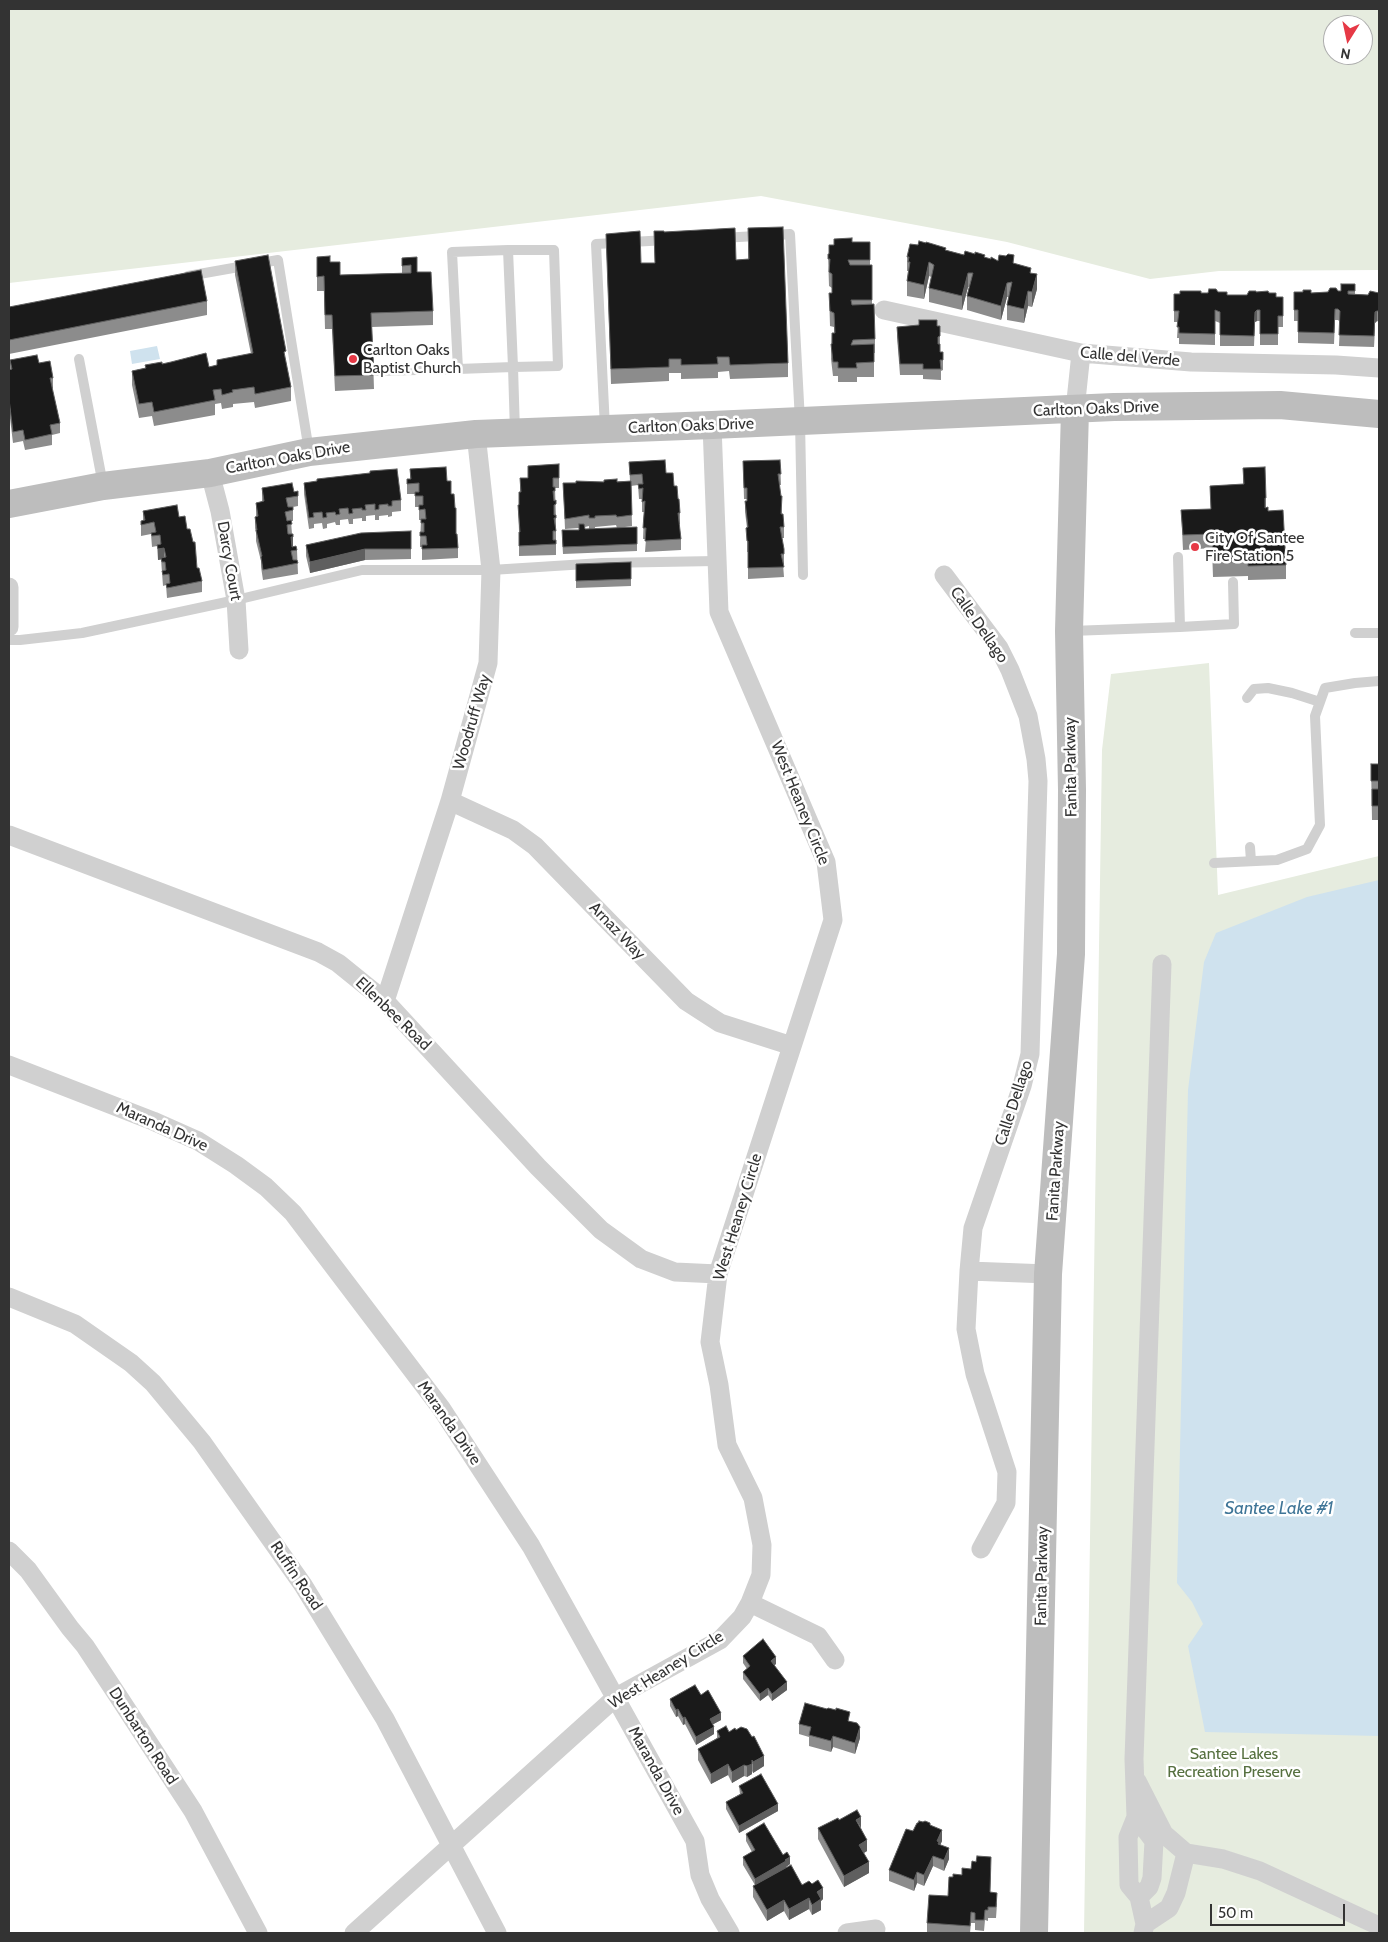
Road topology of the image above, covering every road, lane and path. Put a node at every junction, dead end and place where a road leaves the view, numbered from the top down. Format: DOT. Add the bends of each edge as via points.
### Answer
graph roads {
  1 [pos="713,238"];
  2 [pos="674,240"];
  3 [pos="508,250"];
  4 [pos="182,278"];
  5 [pos="884,310"];
  6 [pos="1081,353"];
  7 [pos="79,359"];
  8 [pos="513,367"];
  9 [pos="1379,368"];
  10 [pos="458,369"];
  11 [pos="376,371"];
  12 [pos="1075,410"];
  13 [pos="1379,414"];
  14 [pos="800,422"];
  15 [pos="712,426"];
  16 [pos="606,429"];
  17 [pos="516,432"];
  18 [pos="476,434"];
  19 [pos="309,452"];
  20 [pos="210,473"];
  21 [pos="104,486"];
  22 [pos="9,504"];
  23 [pos="1178,557"];
  24 [pos="716,561"];
  25 [pos="491,570"];
  26 [pos="803,574"];
  27 [pos="944,575"];
  28 [pos="1233,582"];
  29 [pos="9,587"];
  30 [pos="236,600"];
  31 [pos="9,627"];
  32 [pos="1180,627"];
  33 [pos="1068,631"];
  34 [pos="1355,633"];
  35 [pos="1379,633"];
  36 [pos="9,640"];
  37 [pos="239,650"];
  38 [pos="1379,681"];
  39 [pos="1247,698"];
  40 [pos="1320,702"];
  41 [pos="450,801"];
  42 [pos="9,835"];
  43 [pos="1250,847"];
  44 [pos="1251,861"];
  45 [pos="1214,863"];
  46 [pos="1162,964"];
  47 [pos="385,1000"];
  48 [pos="792,1046"];
  49 [pos="9,1065"];
  50 [pos="969,1270"];
  51 [pos="718,1274"];
  52 [pos="1048,1274"];
  53 [pos="9,1297"];
  54 [pos="981,1549"];
  55 [pos="9,1551"];
  56 [pos="750,1603"];
  57 [pos="835,1660"];
  58 [pos="616,1697"];
  59 [pos="1134,1775"];
  60 [pos="1136,1817"];
  61 [pos="452,1845"];
  62 [pos="1186,1854"];
  63 [pos="1139,1897"];
  64 [pos="1379,1926"];
  65 [pos="876,1928"];
  66 [pos="1144,1928"];
  67 [pos="258,1933"];
  68 [pos="354,1933"];
  69 [pos="497,1933"];
  70 [pos="730,1933"];
  71 [pos="847,1933"];
  72 [pos="1034,1933"];
  1 -- 14 [label="lane" via="790,234"];
  2 -- 16 [label="lane" via="596,244"];
  3 -- 8 [label="lane"];
  3 -- 8 [label="lane" via="554,250 558,366"];
  3 -- 10 [label="lane" via="452,252"];
  4 -- 19 [label="lane" via="278,260"];
  5 -- 6 [label="street, Calle del Verde"];
  6 -- 9 [label="street, Calle del Verde" via="1191,362"];
  6 -- 12 [label="street"];
  7 -- 21 [label="lane"];
  8 -- 10 [label="lane"];
  8 -- 17 [label="lane"];
  10 -- 11 [label="lane"];
  12 -- 13 [label="street, Carlton Oaks Drive" via="1280,405"];
  12 -- 14 [label="street, Carlton Oaks Drive"];
  12 -- 33 [label="street, Fanita Parkway"];
  14 -- 15 [label="street, Carlton Oaks Drive"];
  14 -- 26 [label="lane"];
  15 -- 16 [label="street, Carlton Oaks Drive"];
  15 -- 24 [label="street, West Heaney Circle"];
  16 -- 17 [label="street, Carlton Oaks Drive"];
  17 -- 18 [label="street, Carlton Oaks Drive"];
  18 -- 19 [label="street, Carlton Oaks Drive"];
  18 -- 25 [label="street, Woodruff Way"];
  19 -- 20 [label="street, Carlton Oaks Drive"];
  20 -- 21 [label="street, Carlton Oaks Drive"];
  20 -- 30 [label="street, Darcy Court"];
  21 -- 22 [label="street, Carlton Oaks Drive"];
  23 -- 32 [label="lane"];
  24 -- 25 [label="lane" via="602,563"];
  24 -- 48 [label="street, West Heaney Circle" via="719,612 826,862 833,920"];
  25 -- 30 [label="lane" via="362,570"];
  25 -- 41 [label="street, Woodruff Way" via="488,663"];
  27 -- 50 [label="street, Calle Dellago" via="999,648 1010,670 1028,716 1038,781 1030,1054 973,1228"];
  28 -- 32 [label="lane" via="1234,624"];
  29 -- 31 [label="street"];
  30 -- 36 [label="lane" via="82,633"];
  30 -- 37 [label="street, Darcy Court"];
  32 -- 33 [label="lane"];
  33 -- 52 [label="street, Fanita Parkway" via="1072,790 1071,954"];
  34 -- 35 [label="lane"];
  38 -- 40 [label="lane" via="1325,688"];
  39 -- 40 [label="lane" via="1254,689 1268,688"];
  40 -- 44 [label="lane" via="1315,716 1320,825 1307,849 1277,860"];
  41 -- 47 [label="street, Woodruff Way"];
  41 -- 48 [label="street, Arnaz Way" via="513,830 535,846 686,1001 720,1023"];
  42 -- 47 [label="street, Ellenbee Road" via="318,952 345,968"];
  43 -- 44 [label="lane"];
  44 -- 45 [label="lane"];
  46 -- 59 [label="street"];
  47 -- 51 [label="street, Ellenbee Road" via="538,1167 601,1230 641,1259 667,1269"];
  48 -- 51 [label="street, West Heaney Circle"];
  49 -- 58 [label="street, Maranda Drive" via="198,1141 266,1187 293,1213 441,1408 532,1546"];
  50 -- 52 [label="street"];
  50 -- 54 [label="street, Calle Dellago" via="966,1329 975,1374 1007,1472 1006,1503"];
  51 -- 56 [label="street, West Heaney Circle" via="710,1342 720,1385 727,1445 753,1498 762,1545 761,1575"];
  52 -- 72 [label="street, Fanita Parkway"];
  53 -- 61 [label="street, Ruffin Road" via="91,1333 153,1383 188,1424 329,1625 386,1719"];
  55 -- 67 [label="street, Dunbarton Road" via="38,1582 85,1646 192,1812"];
  56 -- 57 [label="street" via="818,1636"];
  56 -- 58 [label="street, West Heaney Circle" via="742,1617 720,1640"];
  58 -- 61 [label="street, West Heaney Circle"];
  58 -- 70 [label="street, Maranda Drive" via="695,1841 700,1875"];
  59 -- 60 [label="street"];
  59 -- 62 [label="street" via="1164,1834"];
  60 -- 63 [label="street" via="1128,1836 1129,1885"];
  60 -- 63 [label="street" via="1154,1841 1152,1878 1149,1887"];
  61 -- 68 [label="street, West Heaney Circle"];
  61 -- 69 [label="street, Ruffin Road"];
  62 -- 64 [label="street" via="1223,1859 1260,1871"];
  62 -- 66 [label="street" via="1169,1908"];
  63 -- 66 [label="street"];
  65 -- 71 [label="street"];
}
